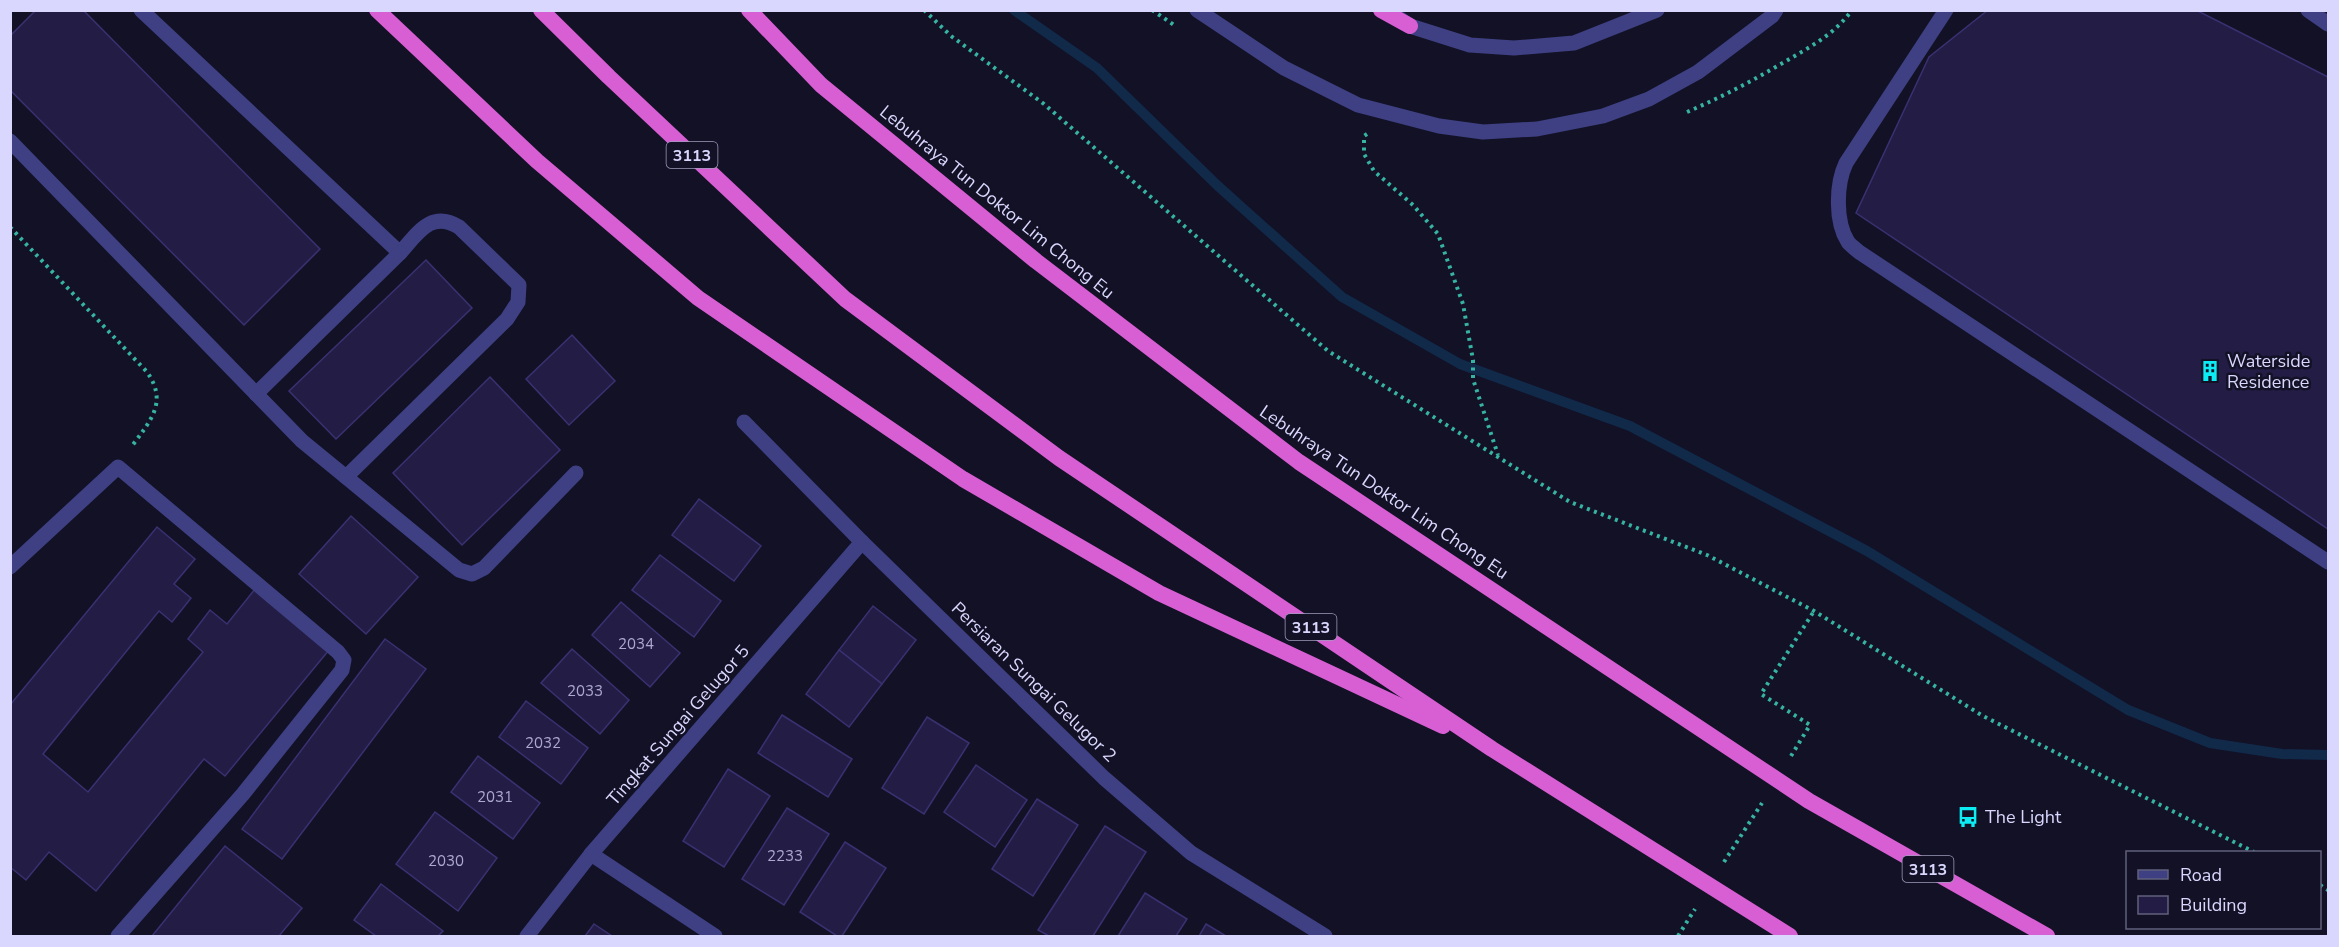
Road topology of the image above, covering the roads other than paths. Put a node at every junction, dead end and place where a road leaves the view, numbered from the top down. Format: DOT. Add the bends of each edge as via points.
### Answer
graph roads {
  1 [pos="141,10"];
  2 [pos="377,10"];
  3 [pos="541,10"];
  4 [pos="749,10"];
  5 [pos="1197,10"];
  6 [pos="1381,10"];
  7 [pos="1388,10"];
  8 [pos="1657,10"];
  9 [pos="1776,10"];
  10 [pos="1946,10"];
  11 [pos="2308,10"];
  12 [pos="2328,24"];
  13 [pos="1410,26"];
  14 [pos="10,141"];
  15 [pos="400,252"];
  16 [pos="256,394"];
  17 [pos="744,422"];
  18 [pos="576,473"];
  19 [pos="346,477"];
  20 [pos="862,542"];
  21 [pos="2328,562"];
  22 [pos="10,567"];
  23 [pos="1492,749"];
  24 [pos="591,854"];
  25 [pos="118,936"];
  26 [pos="527,936"];
  27 [pos="716,936"];
  28 [pos="1325,936"];
  29 [pos="1790,936"];
  30 [pos="2047,936"];
  1 -- 15 [label="street"];
  2 -- 23 [label="highway" via="537,161 698,298 963,479 1159,593"];
  3 -- 23 [label="highway, 3113" via="845,299 1059,458"];
  4 -- 30 [label="highway, Lebuhraya Tun Doktor Lim Chong Eu / 3113" via="821,85 1027,254 1299,462 1809,801"];
  5 -- 9 [label="street" via="1284,68 1359,105 1438,126 1483,132 1538,129 1603,116 1649,99 1698,72"];
  6 -- 13 [label="highway"];
  7 -- 13 [label="street"];
  8 -- 13 [label="street" via="1574,44 1514,48 1470,45"];
  10 -- 21 [label="street" via="1841,174 1840,216 1849,243"];
  11 -- 12 [label="street"];
  14 -- 16 [label="street"];
  15 -- 16 [label="street"];
  15 -- 19 [label="street" via="423,228 436,220 448,220 519,285 518,302 507,319"];
  16 -- 19 [label="street" via="302,441"];
  17 -- 20 [label="street, Persiaran Sungai Gelugor 2"];
  18 -- 19 [label="street" via="484,568 472,574 459,570"];
  20 -- 24 [label="street, Tingkat Sungai Gelugor 5"];
  20 -- 28 [label="street, Persiaran Sungai Gelugor 2" via="1104,778 1191,853"];
  22 -- 25 [label="street" via="118,467 344,660 342,670 243,794"];
  23 -- 29 [label="highway, 3113"];
  24 -- 26 [label="street, Tingkat Sungai Gelugor 5"];
  24 -- 27 [label="street"];
}
